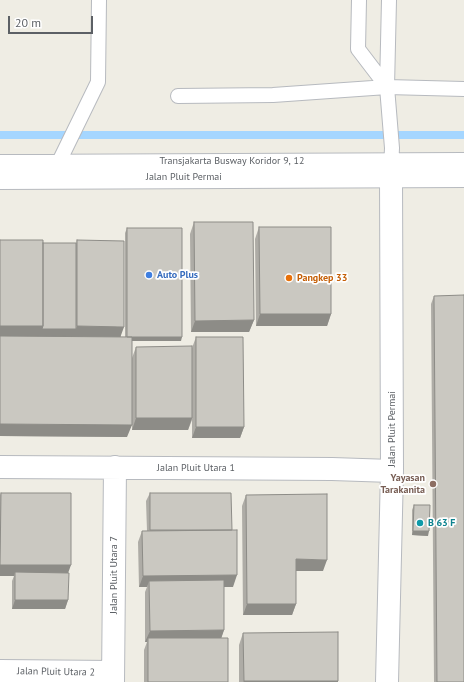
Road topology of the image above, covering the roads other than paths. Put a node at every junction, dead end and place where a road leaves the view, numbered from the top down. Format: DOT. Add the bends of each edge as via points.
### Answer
graph roads {
  1 [pos="99,0"];
  2 [pos="359,0"];
  3 [pos="389,0"];
  4 [pos="388,87"];
  5 [pos="464,89"];
  6 [pos="178,96"];
  7 [pos="464,160"];
  8 [pos="391,161"];
  9 [pos="0,162"];
  10 [pos="55,170"];
  11 [pos="464,176"];
  12 [pos="0,178"];
  13 [pos="0,467"];
  14 [pos="115,467"];
  15 [pos="392,471"];
  16 [pos="0,671"];
  17 [pos="113,677"];
  18 [pos="387,682"];
  1 -- 10 [label="lane" via="98,82"];
  2 -- 4 [label="lane" via="358,49"];
  3 -- 4 [label="lane, Jalan Pluit Permai"];
  4 -- 5 [label="lane"];
  4 -- 6 [label="lane" via="273,95"];
  4 -- 8 [label="lane, Jalan Pluit Permai"];
  7 -- 8 [label="lane"];
  8 -- 10 [label="street, Jalan Pluit Permai"];
  8 -- 11 [label="street, Jalan Pluit Permai"];
  8 -- 15 [label="street, Jalan Pluit Permai"];
  9 -- 10 [label="lane"];
  10 -- 12 [label="street, Jalan Pluit Permai"];
  13 -- 14 [label="street, Jalan Pluit Utara 1"];
  14 -- 15 [label="street, Jalan Pluit Utara 1"];
  14 -- 17 [label="street, Jalan Pluit Utara 7"];
  15 -- 18 [label="street, Jalan Pluit Permai"];
  16 -- 17 [label="street, Jalan Pluit Utara 2"];
}
